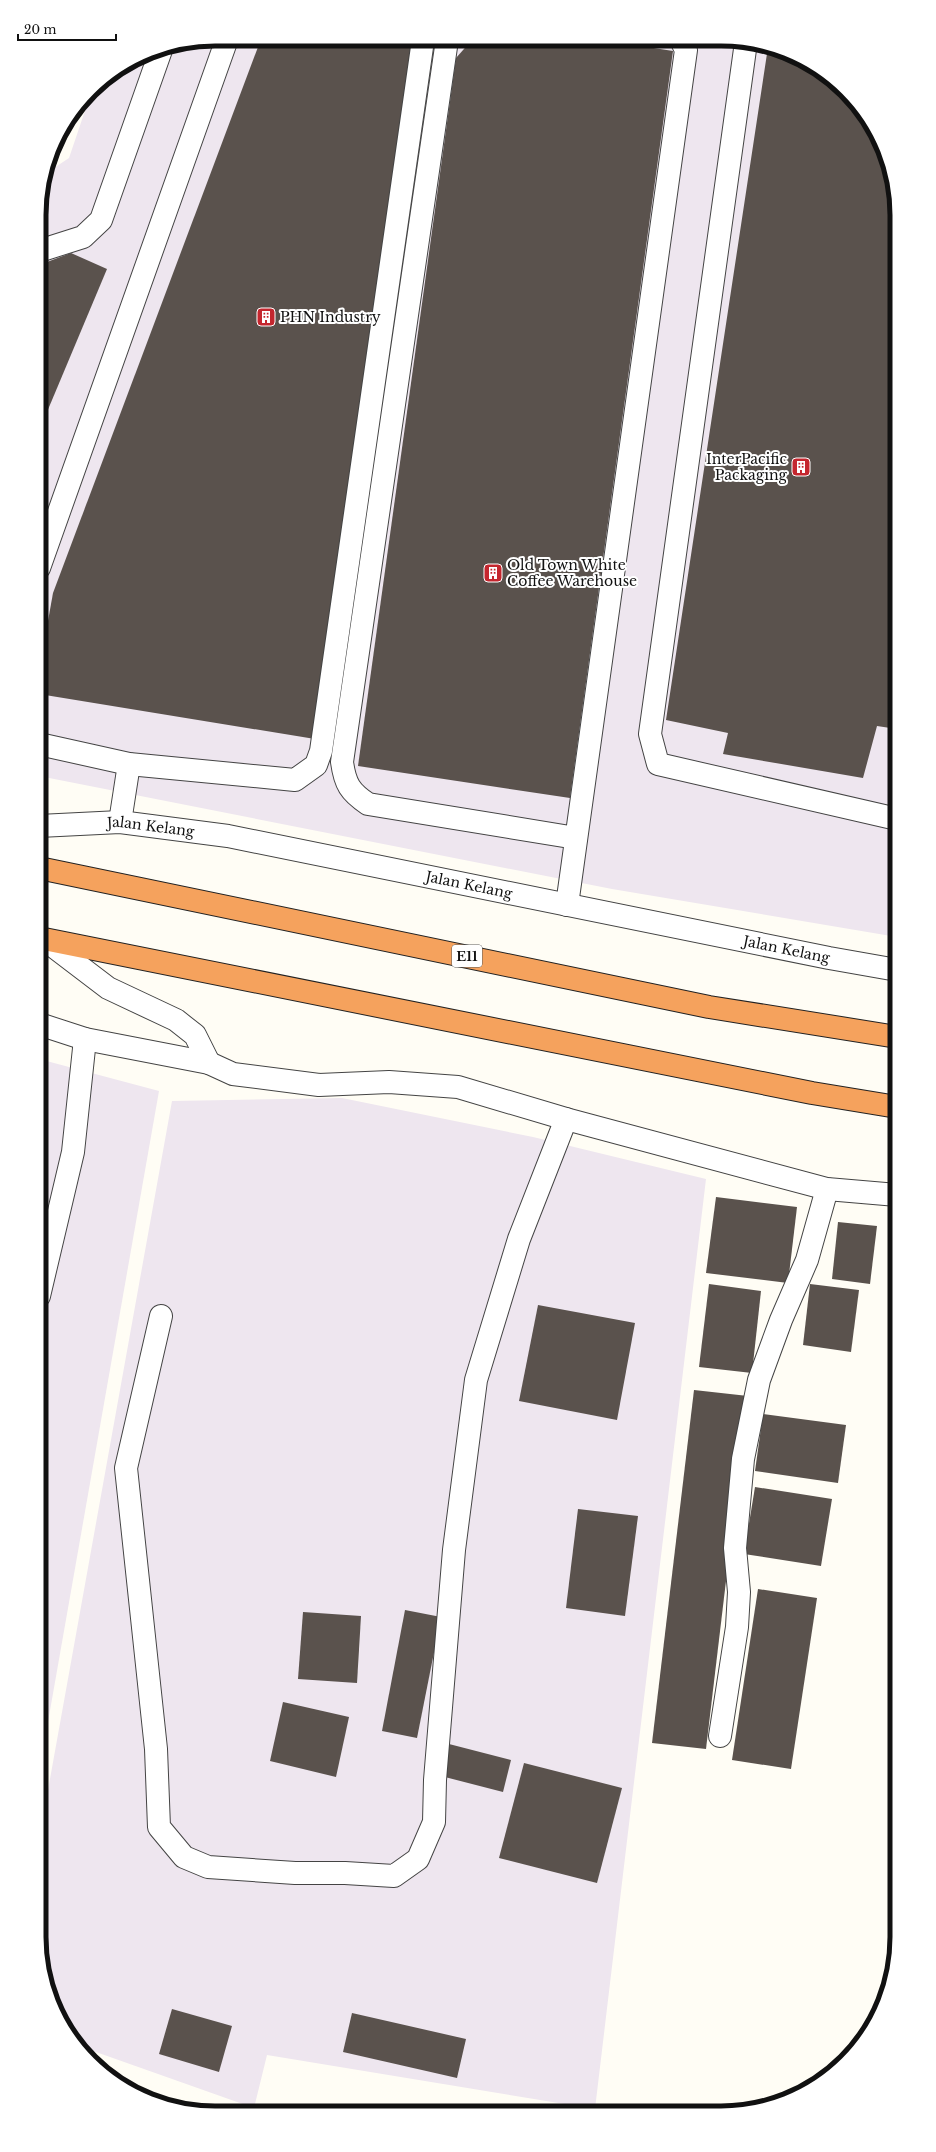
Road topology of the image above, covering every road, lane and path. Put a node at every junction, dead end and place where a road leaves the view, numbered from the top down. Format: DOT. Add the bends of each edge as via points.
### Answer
graph roads {
  1 [pos="225,46"];
  2 [pos="422,46"];
  3 [pos="447,46"];
  4 [pos="684,46"];
  5 [pos="745,47"];
  6 [pos="158,56"];
  7 [pos="46,249"];
  8 [pos="46,548"];
  9 [pos="46,746"];
  10 [pos="129,764"];
  11 [pos="890,817"];
  12 [pos="120,822"];
  13 [pos="46,826"];
  14 [pos="576,838"];
  15 [pos="46,869"];
  16 [pos="566,904"];
  17 [pos="46,940"];
  18 [pos="46,942"];
  19 [pos="890,969"];
  20 [pos="46,1026"];
  21 [pos="890,1036"];
  22 [pos="85,1039"];
  23 [pos="209,1063"];
  24 [pos="890,1106"];
  25 [pos="566,1119"];
  26 [pos="827,1190"];
  27 [pos="890,1194"];
  28 [pos="46,1267"];
  29 [pos="161,1316"];
  30 [pos="720,1736"];
  1 -- 8 [label="street"];
  2 -- 10 [label="street" via="322,743 316,765 296,780"];
  3 -- 14 [label="street" via="342,762 344,779 354,794 368,804"];
  4 -- 14 [label="street" via="686,50"];
  5 -- 11 [label="street" via="650,734 658,764"];
  6 -- 7 [label="street" via="100,220 82,237"];
  9 -- 10 [label="street"];
  10 -- 12 [label="street"];
  12 -- 13 [label="street, Jalan Kelang"];
  12 -- 16 [label="street, Jalan Kelang" via="228,836"];
  14 -- 16 [label="street"];
  15 -- 21 [label="highway, E11" via="709,1007"];
  16 -- 19 [label="street, Jalan Kelang"];
  17 -- 24 [label="highway" via="804,1091"];
  18 -- 23 [label="street" via="108,988 176,1020 195,1035"];
  20 -- 22 [label="street"];
  22 -- 23 [label="street"];
  22 -- 28 [label="street" via="74,1152"];
  23 -- 25 [label="street" via="232,1074 319,1085 389,1082 458,1087"];
  25 -- 26 [label="street"];
  25 -- 29 [label="street" via="519,1239 476,1380 454,1550 435,1780 434,1822 418,1859 394,1876 208,1867 184,1857 159,1827 156,1750 126,1468"];
  26 -- 27 [label="street"];
  26 -- 30 [label="street" via="807,1260 759,1380 743,1459 735,1548 739,1592 737,1628"];
}
